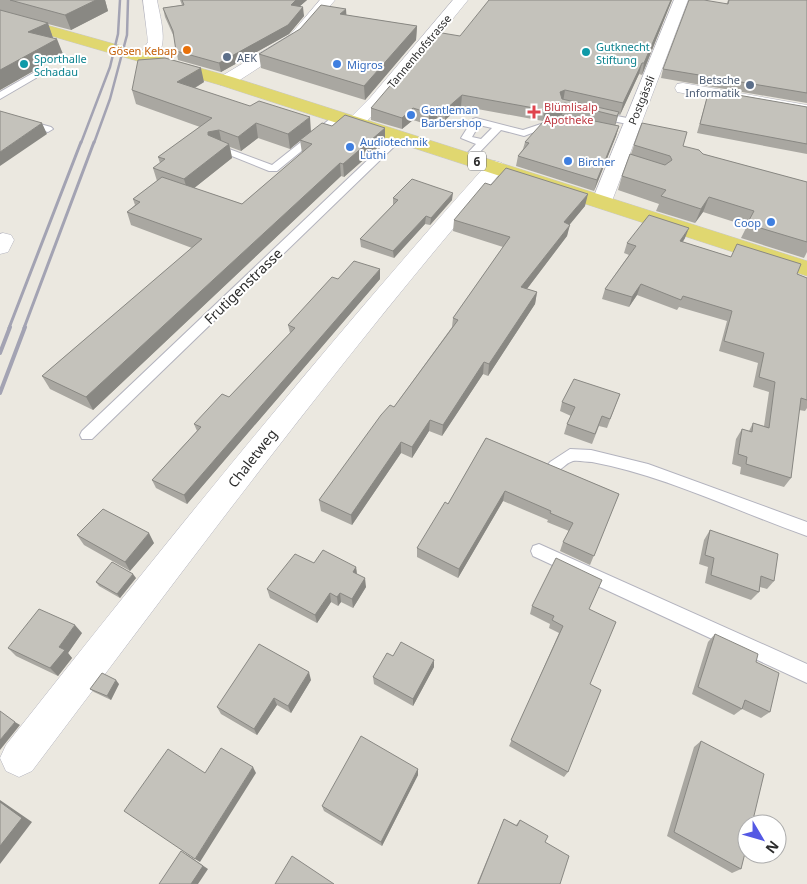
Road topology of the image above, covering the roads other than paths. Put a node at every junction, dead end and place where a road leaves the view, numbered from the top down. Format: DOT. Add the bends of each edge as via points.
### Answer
graph roads {
  1 [pos="150,0"];
  2 [pos="328,0"];
  3 [pos="461,0"];
  4 [pos="681,0"];
  5 [pos="0,16"];
  6 [pos="146,57"];
  7 [pos="33,76"];
  8 [pos="226,81"];
  9 [pos="683,88"];
  10 [pos="0,96"];
  11 [pos="807,110"];
  12 [pos="589,113"];
  13 [pos="0,116"];
  14 [pos="347,120"];
  15 [pos="562,120"];
  16 [pos="499,127"];
  17 [pos="48,129"];
  18 [pos="626,130"];
  19 [pos="399,136"];
  20 [pos="217,148"];
  21 [pos="489,155"];
  22 [pos="468,158"];
  23 [pos="602,201"];
  24 [pos="807,269"];
  25 [pos="87,435"];
  26 [pos="555,466"];
  27 [pos="807,529"];
  28 [pos="539,551"];
  29 [pos="807,674"];
  30 [pos="19,758"];
  1 -- 6 [label="street" via="156,42"];
  2 -- 8 [label="street" via="296,38"];
  3 -- 14 [label="street, Tannenhofstrasse" via="376,102"];
  4 -- 18 [label="street, Postgässli"];
  5 -- 6 [label="main road, 6"];
  6 -- 8 [label="main road, 6"];
  7 -- 10 [label="lane"];
  8 -- 14 [label="main road, 6"];
  9 -- 11 [label="street"];
  12 -- 18 [label="lane"];
  13 -- 17 [label="lane"];
  14 -- 19 [label="main road, 6"];
  14 -- 20 [label="lane" via="273,169"];
  15 -- 16 [label="lane" via="524,133"];
  16 -- 21 [label="lane"];
  16 -- 21 [label="lane" via="476,121 466,138"];
  18 -- 23 [label="street, Postgässli" via="622,161"];
  19 -- 22 [label="main road, 6"];
  19 -- 25 [label="lane, Frutigenstrasse"];
  21 -- 22 [label="main road, 6"];
  21 -- 22 [label="lane"];
  21 -- 23 [label="main road, 6"];
  21 -- 30 [label="street, Chaletweg" via="435,234 264,442"];
  23 -- 24 [label="main road, 6"];
  26 -- 27 [label="lane" via="570,455 590,456 648,470"];
  28 -- 29 [label="lane"];
}
